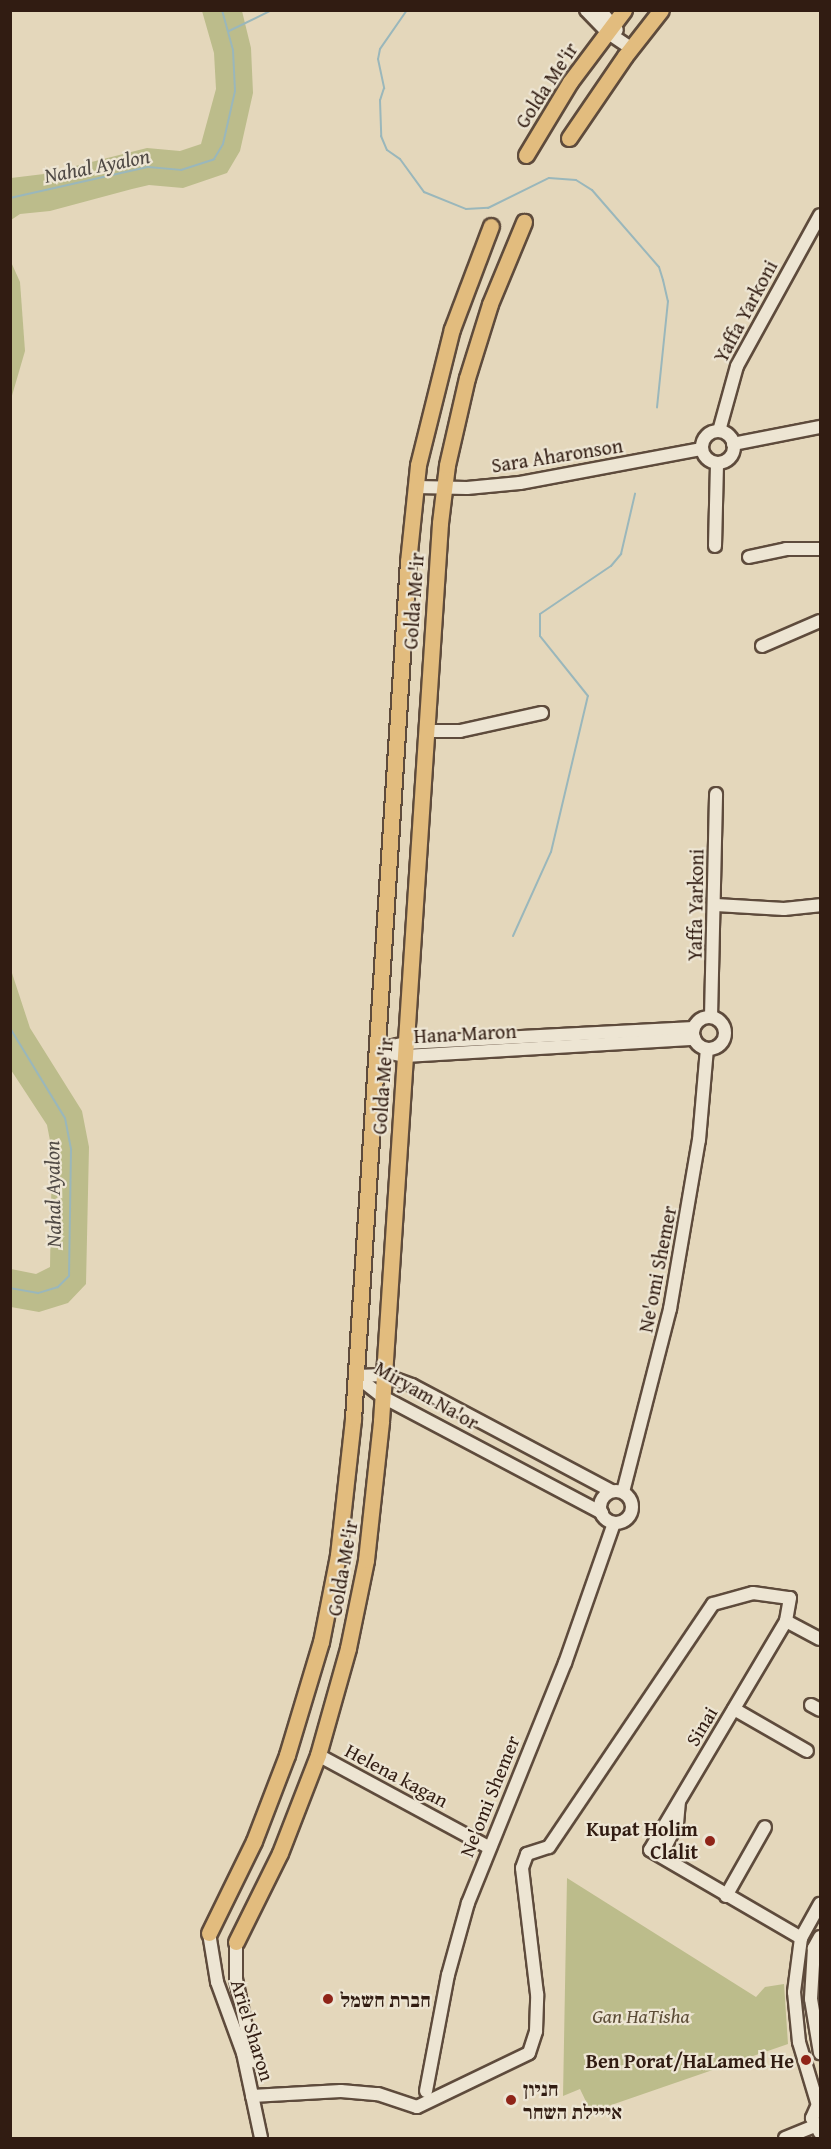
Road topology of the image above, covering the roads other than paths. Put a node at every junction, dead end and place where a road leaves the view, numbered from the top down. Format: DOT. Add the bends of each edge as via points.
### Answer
graph roads {
  1 [pos="586,10"];
  2 [pos="600,10"];
  3 [pos="624,10"];
  4 [pos="661,10"];
  5 [pos="610,28"];
  6 [pos="631,48"];
  7 [pos="569,138"];
  8 [pos="526,155"];
  9 [pos="820,215"];
  10 [pos="524,222"];
  11 [pos="491,226"];
  12 [pos="820,427"];
  13 [pos="719,431"];
  14 [pos="733,444"];
  15 [pos="702,449"];
  16 [pos="717,463"];
  17 [pos="416,487"];
  18 [pos="444,489"];
  19 [pos="715,546"];
  20 [pos="820,549"];
  21 [pos="749,556"];
  22 [pos="820,621"];
  23 [pos="762,646"];
  24 [pos="542,713"];
  25 [pos="426,732"];
  26 [pos="716,794"];
  27 [pos="716,905"];
  28 [pos="820,905"];
  29 [pos="711,1017"];
  30 [pos="694,1034"];
  31 [pos="405,1049"];
  32 [pos="707,1049"];
  33 [pos="376,1050"];
  34 [pos="356,1376"];
  35 [pos="384,1376"];
  36 [pos="383,1397"];
  37 [pos="617,1492"];
  38 [pos="602,1513"];
  39 [pos="614,1523"];
  40 [pos="786,1621"];
  41 [pos="820,1639"];
  42 [pos="734,1709"];
  43 [pos="807,1751"];
  44 [pos="318,1755"];
  45 [pos="765,1827"];
  46 [pos="488,1847"];
  47 [pos="726,1896"];
  48 [pos="820,1904"];
  49 [pos="209,1934"];
  50 [pos="820,1937"];
  51 [pos="801,1938"];
  52 [pos="236,1942"];
  53 [pos="820,2054"];
  54 [pos="426,2091"];
  55 [pos="256,2096"];
  56 [pos="819,2101"];
  57 [pos="817,2130"];
  58 [pos="261,2139"];
  59 [pos="269,2139"];
  60 [pos="785,2139"];
  1 -- 5 [label="street"];
  2 -- 5 [label="street"];
  3 -- 5 [label="main road, Golda Me'ir"];
  4 -- 6 [label="main road"];
  5 -- 6 [label="street"];
  5 -- 8 [label="main road, Golda Me'ir"];
  6 -- 7 [label="main road"];
  9 -- 13 [label="street, Yaffa Yarkoni" via="736,366"];
  10 -- 18 [label="main road, Golda Me'ir" via="476,348 458,413"];
  11 -- 17 [label="main road, Golda Me'ir" via="446,350"];
  12 -- 14 [label="street"];
  13 -- 14 [label="street" via="730,437"];
  13 -- 15 [label="street" via="708,434"];
  14 -- 16 [label="street" via="728,459"];
  15 -- 16 [label="street" via="706,457"];
  15 -- 18 [label="street, Sara Aharonson" via="520,483"];
  16 -- 19 [label="street"];
  17 -- 18 [label="street, Sara Aharonson"];
  17 -- 33 [label="main road, Golda Me'ir"];
  18 -- 25 [label="main road, Golda Me'ir"];
  20 -- 21 [label="street"];
  22 -- 23 [label="street"];
  24 -- 25 [label="street" via="460,731"];
  25 -- 31 [label="main road, Golda Me'ir"];
  26 -- 27 [label="street, Yaffa Yarkoni"];
  27 -- 28 [label="street" via="784,909"];
  27 -- 29 [label="street, Yaffa Yarkoni"];
  29 -- 30 [label="street" via="699,1021"];
  29 -- 32 [label="street" via="722,1023 725,1035 719,1046"];
  30 -- 31 [label="street, Hana Maron"];
  30 -- 32 [label="street"];
  31 -- 33 [label="street, Hana Maron"];
  31 -- 35 [label="main road, Golda Me'ir"];
  32 -- 37 [label="street, Ne'omi Shemer" via="699,1140 672,1299 641,1433"];
  33 -- 34 [label="main road, Golda Me'ir"];
  34 -- 35 [label="street, Miryam Na'or"];
  34 -- 36 [label="street, Miryam Na'or"];
  34 -- 49 [label="main road, Golda Me'ir" via="338,1556 314,1670 269,1806"];
  35 -- 36 [label="main road, Golda Me'ir"];
  35 -- 37 [label="street, Miryam Na'or" via="412,1385"];
  36 -- 38 [label="street, Miryam Na'or"];
  36 -- 44 [label="main road, Golda Me'ir" via="360,1595"];
  37 -- 38 [label="street" via="602,1499"];
  37 -- 39 [label="street" via="632,1508 626,1519"];
  38 -- 39 [label="street"];
  39 -- 46 [label="street, Ne'omi Shemer" via="565,1663"];
  40 -- 41 [label="street"];
  40 -- 42 [label="street, Sinai"];
  40 -- 55 [label="street" via="790,1598 753,1593 712,1604 549,1847 527,1854 522,1868 537,1994 536,2031 529,2053 417,2107 378,2094 354,2092"];
  42 -- 43 [label="street"];
  42 -- 47 [label="street, Sinai" via="679,1802 677,1824 655,1853"];
  44 -- 46 [label="street, Helena kagan"];
  44 -- 52 [label="main road, Golda Me'ir" via="280,1853"];
  45 -- 47 [label="street"];
  46 -- 54 [label="street, Ne'omi Shemer" via="448,1975"];
  47 -- 51 [label="street"];
  48 -- 51 [label="street"];
  49 -- 55 [label="street, Ariel Sharon" via="218,1982"];
  50 -- 53 [label="street" via="814,1948 811,1999"];
  51 -- 56 [label="street" via="795,1961 795,2021"];
  52 -- 55 [label="street, Ariel Sharon" via="236,1979"];
  55 -- 58 [label="street, Ariel Sharon"];
  55 -- 59 [label="street, Ariel Sharon"];
  56 -- 57 [label="street" via="812,2118"];
  57 -- 60 [label="street"];
}
